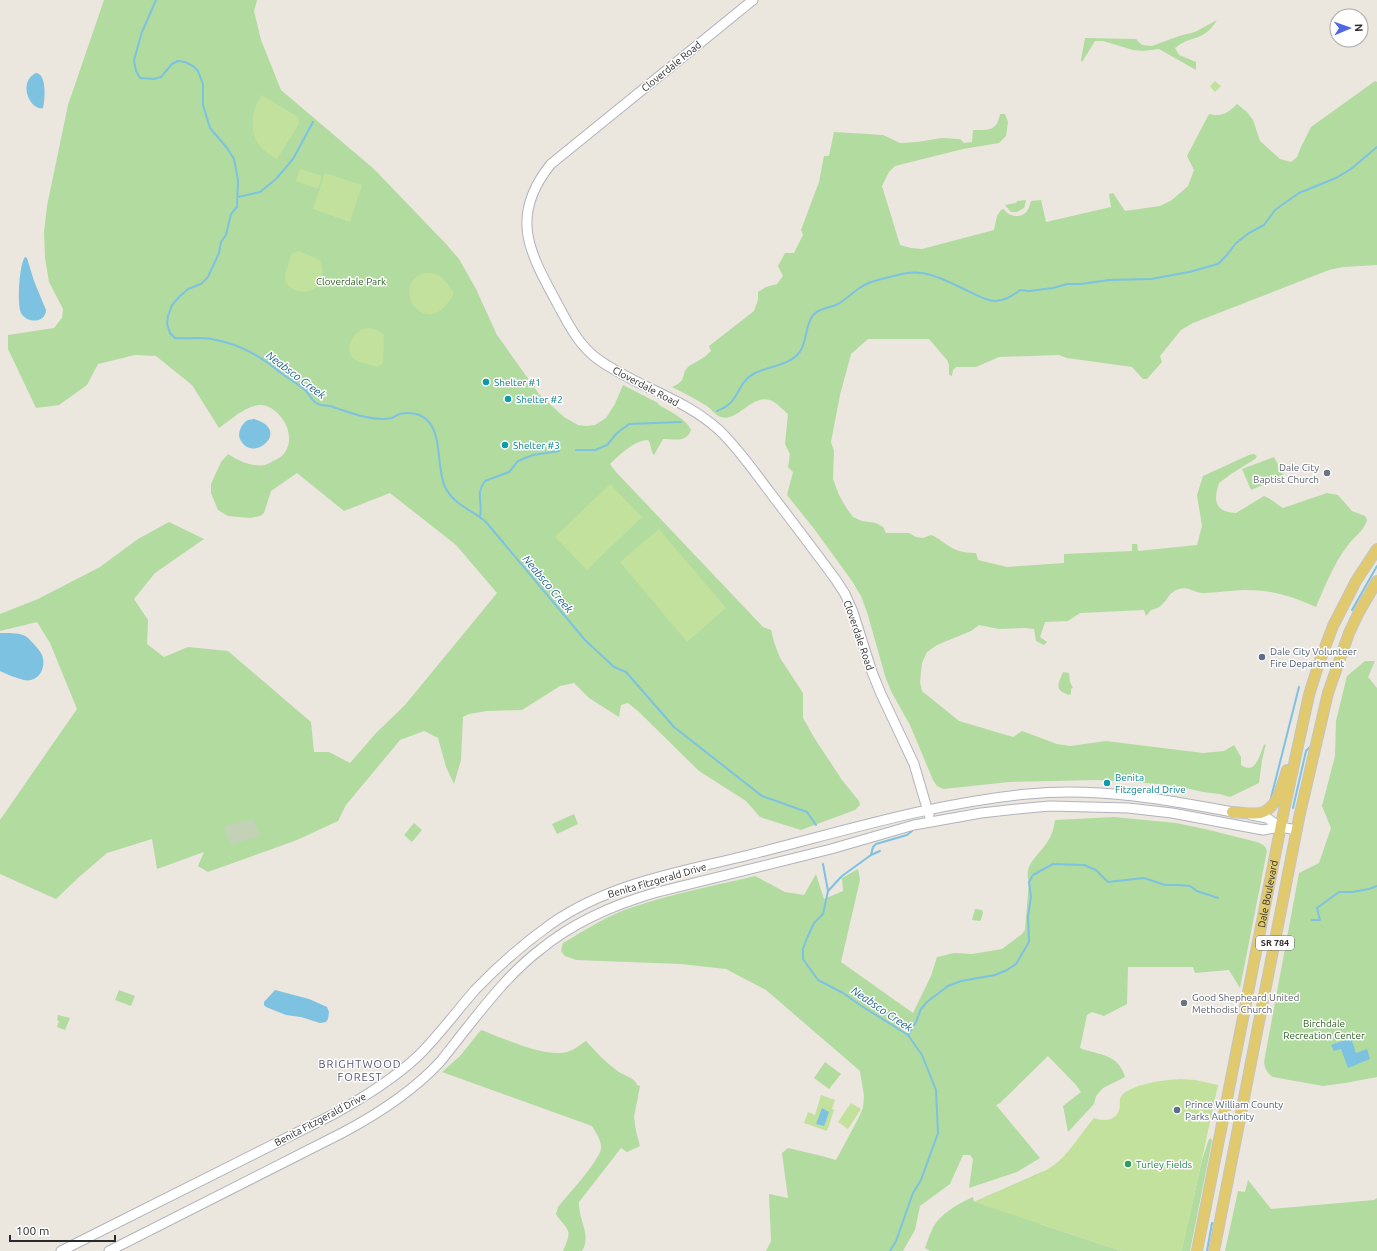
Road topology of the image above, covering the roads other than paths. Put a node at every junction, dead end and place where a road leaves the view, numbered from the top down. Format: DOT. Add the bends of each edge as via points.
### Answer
graph roads {
  1 [pos="753,0"];
  2 [pos="1377,549"];
  3 [pos="1377,581"];
  4 [pos="1297,746"];
  5 [pos="927,809"];
  6 [pos="1232,812"];
  7 [pos="930,822"];
  8 [pos="1280,827"];
  9 [pos="1297,830"];
  10 [pos="61,1251"];
  11 [pos="109,1251"];
  12 [pos="1196,1251"];
  13 [pos="1214,1251"];
  1 -- 5 [label="main road, Cloverdale Road" via="551,164 537,184 529,204 528,242 539,270 581,343 599,360 691,409 720,432 740,452 836,580 853,612 872,672 914,764"];
  2 -- 4 [label="main road, Dale Boulevard / SR 784" via="1345,601 1328,638 1309,695"];
  3 -- 9 [label="main road, Dale Boulevard / SR 784" via="1359,612 1335,670"];
  4 -- 6 [label="main road" via="1270,807 1260,813"];
  4 -- 8 [label="main road, Dale Boulevard / SR 784"];
  5 -- 6 [label="main road, Benita Fitzgerald Drive" via="1029,794 1085,793 1144,797"];
  5 -- 7 [label="main road, Cloverdale Road"];
  5 -- 10 [label="main road, Benita Fitzgerald Drive" via="659,877 606,894 575,909 552,923 495,969 418,1056 383,1084 332,1115"];
  6 -- 8 [label="main road, Benita Fitzgerald Drive" via="1267,818"];
  7 -- 8 [label="main road, Benita Fitzgerald Drive" via="1018,809 1084,806 1172,813 1263,830"];
  7 -- 11 [label="main road, Benita Fitzgerald Drive" via="654,893 615,906 578,923 526,962 494,995 440,1062 411,1088 375,1114"];
  8 -- 9 [label="main road, Benita Fitzgerald Drive"];
  8 -- 12 [label="main road, Dale Boulevard / SR 784"];
  9 -- 13 [label="main road, Dale Boulevard / SR 784"];
}
